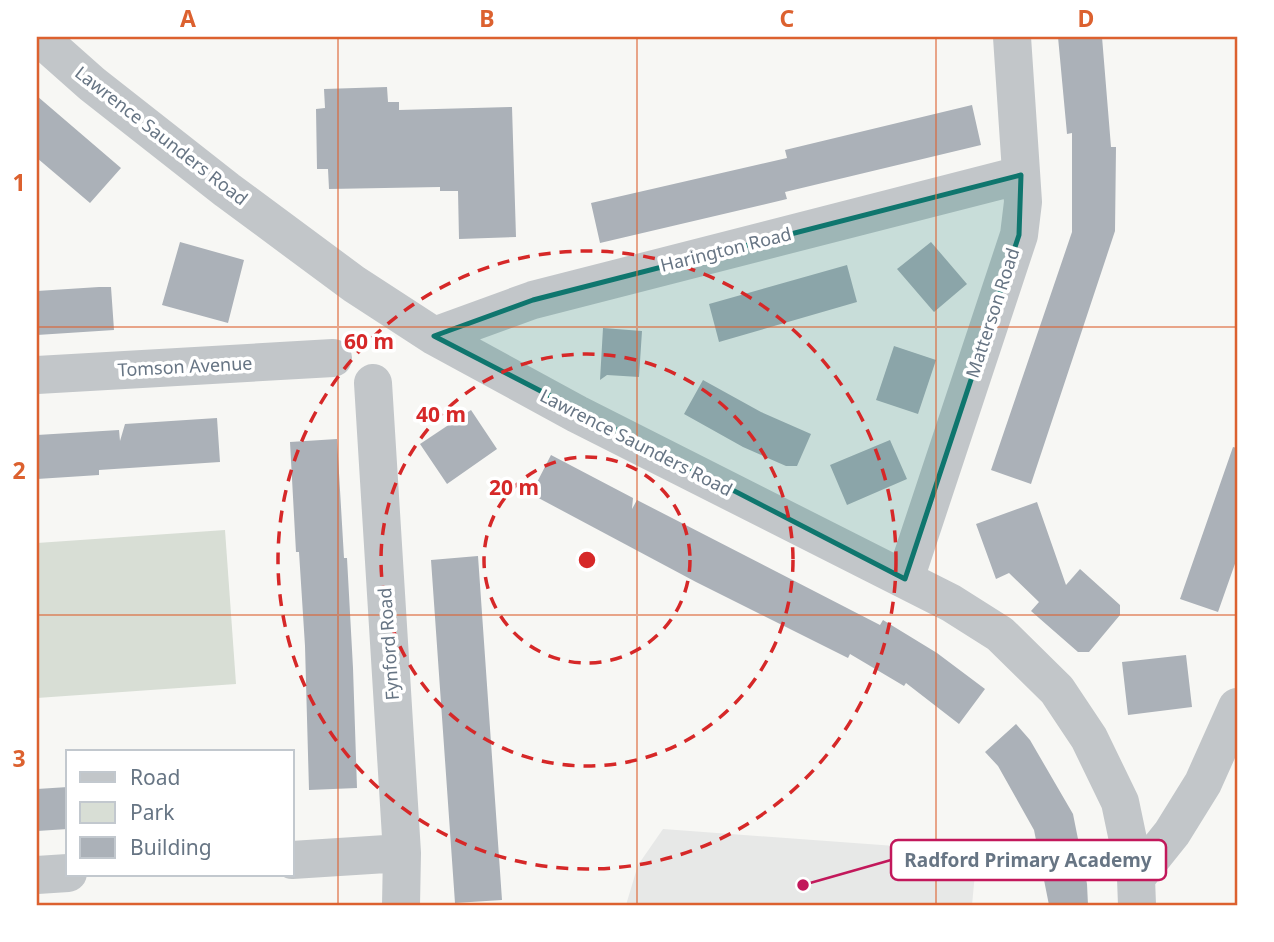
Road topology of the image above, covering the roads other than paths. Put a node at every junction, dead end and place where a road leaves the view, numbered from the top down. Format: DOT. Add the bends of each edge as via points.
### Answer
graph roads {
  1 [pos="39,37"];
  2 [pos="1012,37"];
  3 [pos="1021,175"];
  4 [pos="434,336"];
  5 [pos="333,358"];
  6 [pos="37,375"];
  7 [pos="373,383"];
  8 [pos="905,579"];
  9 [pos="1237,707"];
  10 [pos="402,853"];
  11 [pos="294,860"];
  12 [pos="66,873"];
  13 [pos="37,875"];
  14 [pos="1136,892"];
  15 [pos="401,905"];
  1 -- 4 [label="street, Lawrence Saunders Road" via="227,190 354,284"];
  2 -- 3 [label="street, Matterson Road"];
  3 -- 4 [label="street, Harington Road" via="533,300"];
  3 -- 8 [label="street, Matterson Road" via="1019,235"];
  4 -- 8 [label="street, Lawrence Saunders Road" via="577,414"];
  5 -- 6 [label="street, Tomson Avenue"];
  7 -- 10 [label="street, Fynford Road"];
  8 -- 14 [label="street, Lawrence Saunders Road" via="1000,634 1058,690 1089,738 1120,802"];
  9 -- 14 [label="street" via="1203,783"];
  10 -- 11 [label="street"];
  10 -- 15 [label="street, Fynford Road"];
  12 -- 13 [label="street"];
}
